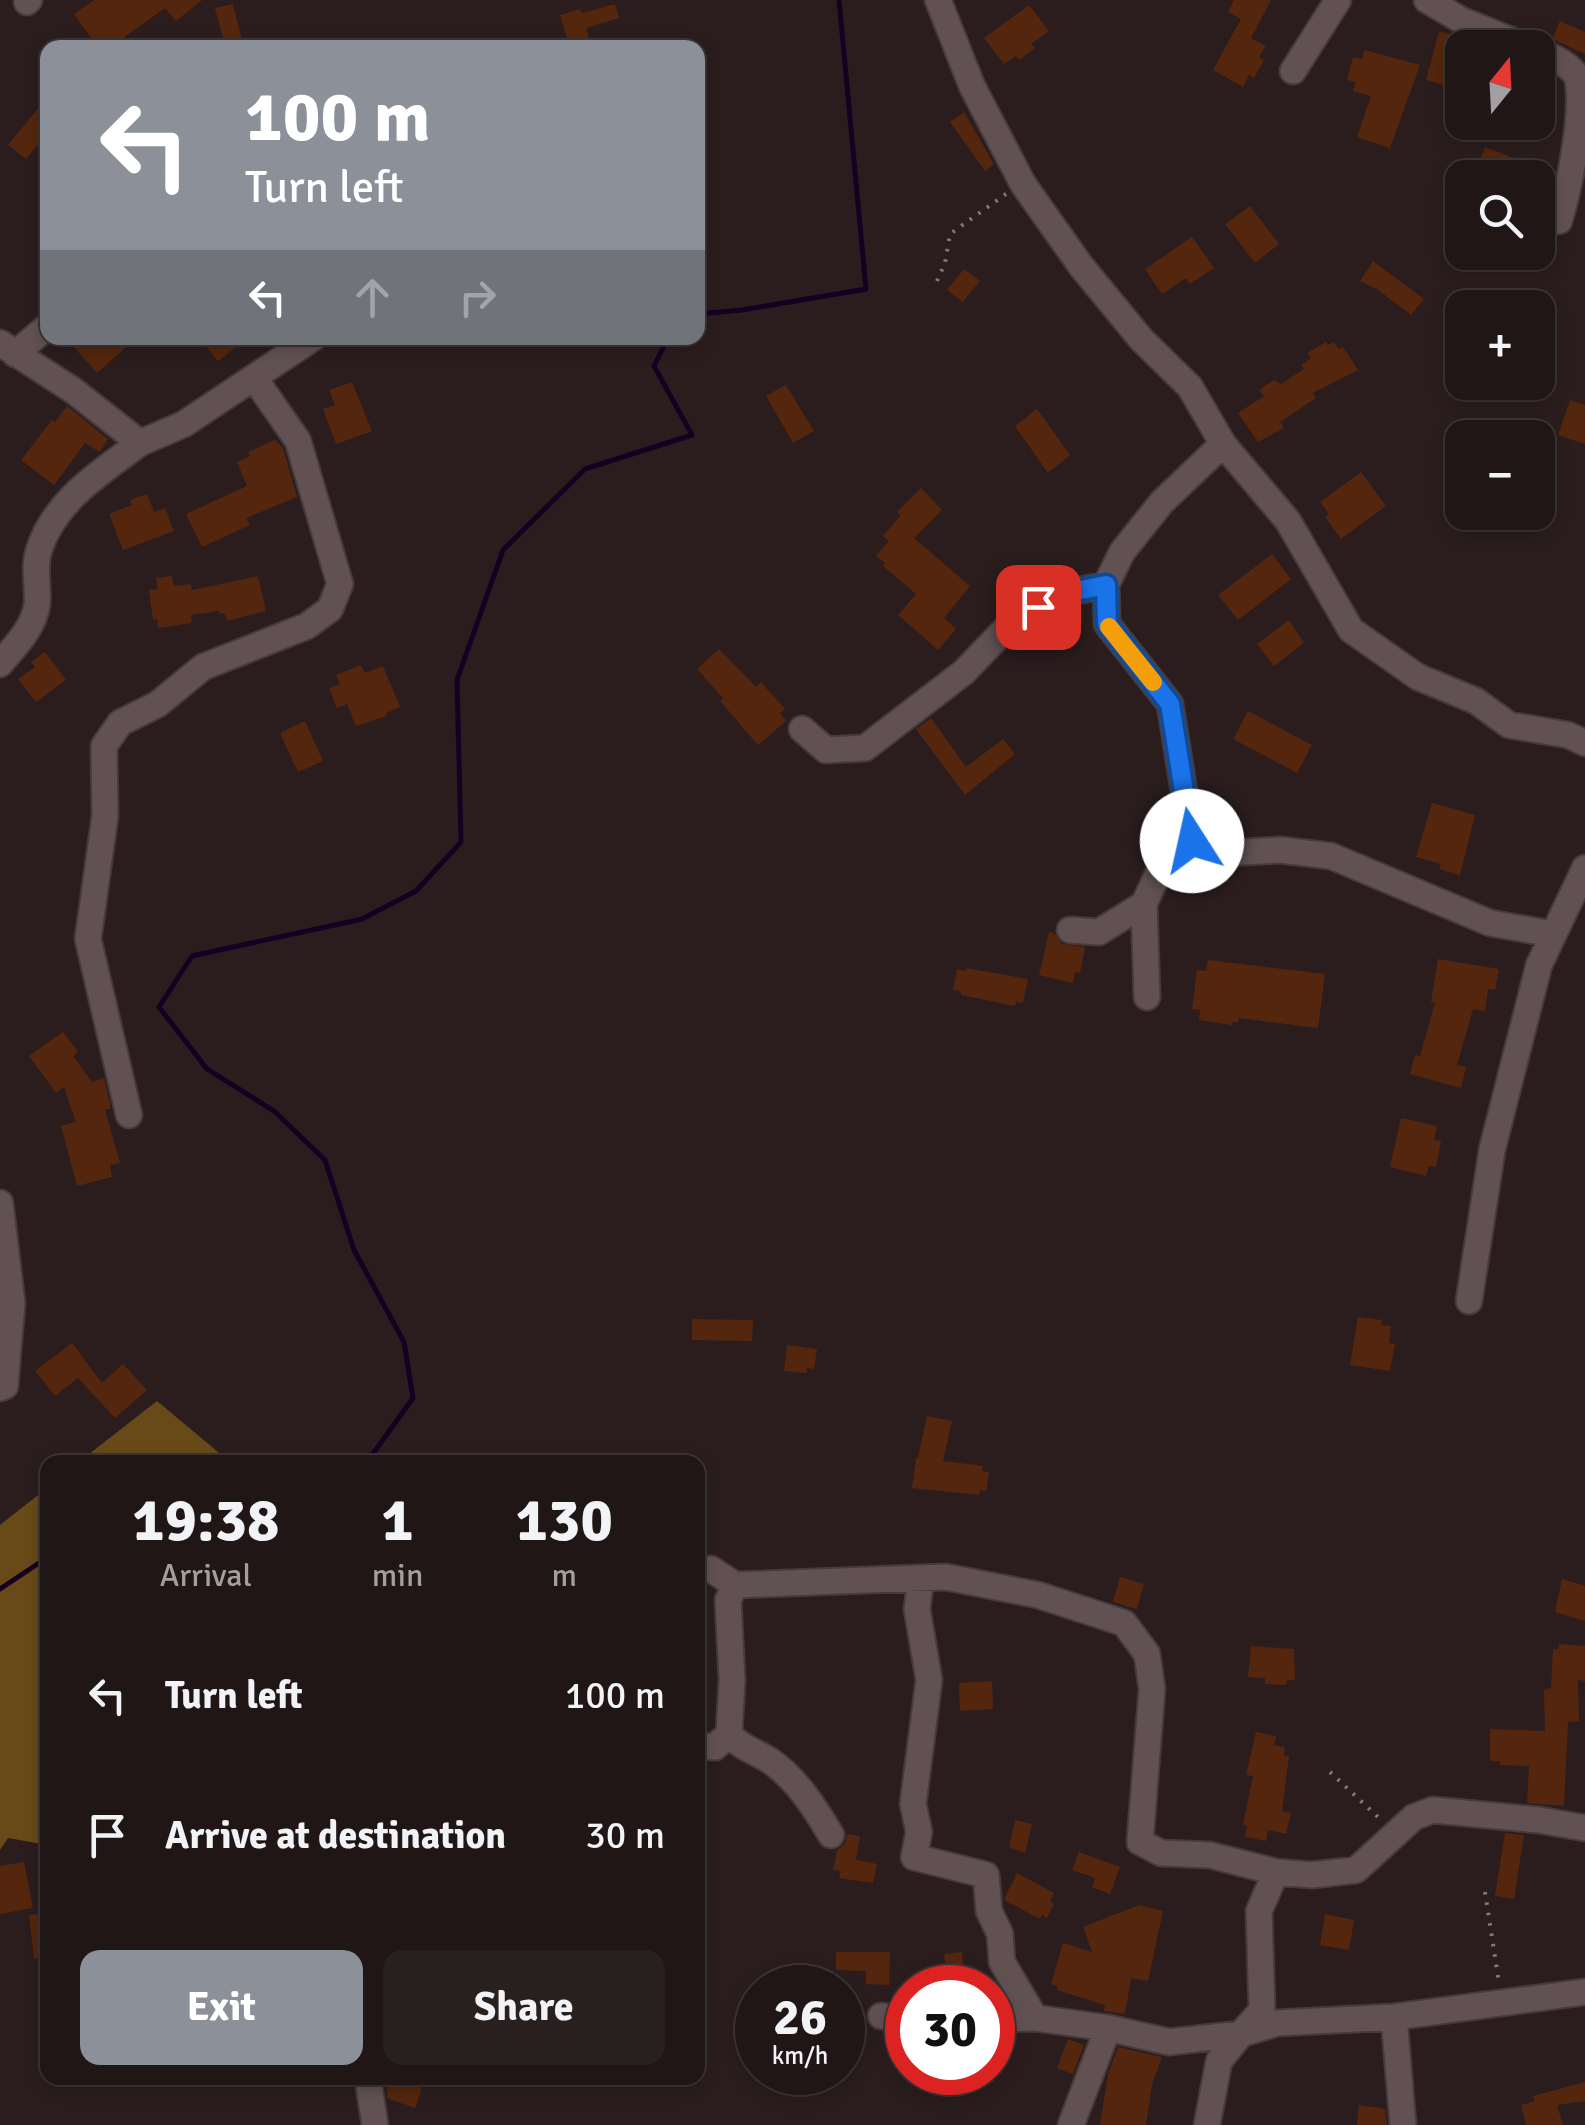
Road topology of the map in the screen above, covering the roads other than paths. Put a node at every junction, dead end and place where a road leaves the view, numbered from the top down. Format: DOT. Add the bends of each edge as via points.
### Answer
graph roads {
  1 [pos="938,0"];
  2 [pos="1338,0"];
  3 [pos="1428,0"];
  4 [pos="1486,30"];
  5 [pos="1555,58"];
  6 [pos="1293,70"];
  7 [pos="1559,221"];
  8 [pos="40,330"];
  9 [pos="303,345"];
  10 [pos="8,348"];
  11 [pos="255,379"];
  12 [pos="140,443"];
  13 [pos="1223,444"];
  14 [pos="1106,585"];
  15 [pos="0,664"];
  16 [pos="802,729"];
  17 [pos="1585,742"];
  18 [pos="1192,841"];
  19 [pos="1585,868"];
  20 [pos="1144,904"];
  21 [pos="1070,930"];
  22 [pos="1552,934"];
  23 [pos="1148,997"];
  24 [pos="129,1115"];
  25 [pos="0,1202"];
  26 [pos="1469,1302"];
  27 [pos="0,1388"];
  28 [pos="705,1569"];
  29 [pos="921,1578"];
  30 [pos="736,1584"];
  31 [pos="729,1734"];
  32 [pos="705,1746"];
  33 [pos="1585,1807"];
  34 [pos="1552,1822"];
  35 [pos="1585,1828"];
  36 [pos="831,1835"];
  37 [pos="1276,1872"];
  38 [pos="1585,1992"];
  39 [pos="881,2016"];
  40 [pos="885,2016"];
  41 [pos="1394,2016"];
  42 [pos="1015,2018"];
  43 [pos="1035,2018"];
  44 [pos="1108,2028"];
  45 [pos="1241,2034"];
  46 [pos="369,2085"];
  47 [pos="375,2125"];
  48 [pos="1071,2125"];
  49 [pos="1207,2125"];
  50 [pos="1403,2125"];
  1 -- 13 [label="street" via="972,86 1023,184 1142,339 1190,387"];
  2 -- 6 [label="street"];
  3 -- 4 [label="street"];
  5 -- 7 [label="street" via="1584,88 1584,136"];
  8 -- 10 [label="street"];
  9 -- 11 [label="street"];
  10 -- 12 [label="street"];
  11 -- 12 [label="street"];
  11 -- 24 [label="street" via="298,441 340,584 330,609 307,626 203,668 158,704 120,722 104,746 105,816 88,939"];
  12 -- 15 [label="street" via="86,484 47,530 37,555 36,608 26,634"];
  13 -- 14 [label="street" via="1162,502 1122,552"];
  13 -- 17 [label="street" via="1288,521 1351,630 1418,677 1476,700 1508,725"];
  14 -- 16 [label="street" via="1061,594 1014,620 964,672 865,748 826,750"];
  14 -- 18 [label="street" via="1107,624 1170,704"];
  18 -- 20 [label="street" via="1162,865"];
  18 -- 22 [label="street" via="1222,852 1331,856 1490,922"];
  19 -- 22 [label="street"];
  20 -- 21 [label="street" via="1099,932"];
  20 -- 23 [label="street"];
  22 -- 26 [label="street" via="1492,1150"];
  25 -- 27 [label="street" via="12,1303"];
  28 -- 30 [label="street"];
  29 -- 30 [label="street"];
  29 -- 37 [label="street" via="1038,1595 1124,1623 1147,1654 1152,1689 1140,1842 1161,1853 1210,1855"];
  29 -- 43 [label="street" via="917,1609 929,1680 913,1804 914,1857 986,1875 1002,1962"];
  30 -- 31 [label="street" via="728,1600"];
  31 -- 32 [label="street" via="715,1747"];
  31 -- 36 [label="street" via="772,1762 811,1800"];
  33 -- 34 [label="street"];
  34 -- 35 [label="street"];
  34 -- 37 [label="street" via="1433,1810 1414,1818 1356,1870"];
  37 -- 45 [label="street" via="1259,1912 1262,2010"];
  38 -- 41 [label="street"];
  39 -- 40 [label="street"];
  41 -- 45 [label="street" via="1277,2022"];
  41 -- 50 [label="street"];
  42 -- 43 [label="street"];
  43 -- 44 [label="street"];
  44 -- 45 [label="street" via="1169,2042"];
  44 -- 48 [label="street"];
  45 -- 49 [label="street" via="1219,2061"];
  46 -- 47 [label="street"];
}
